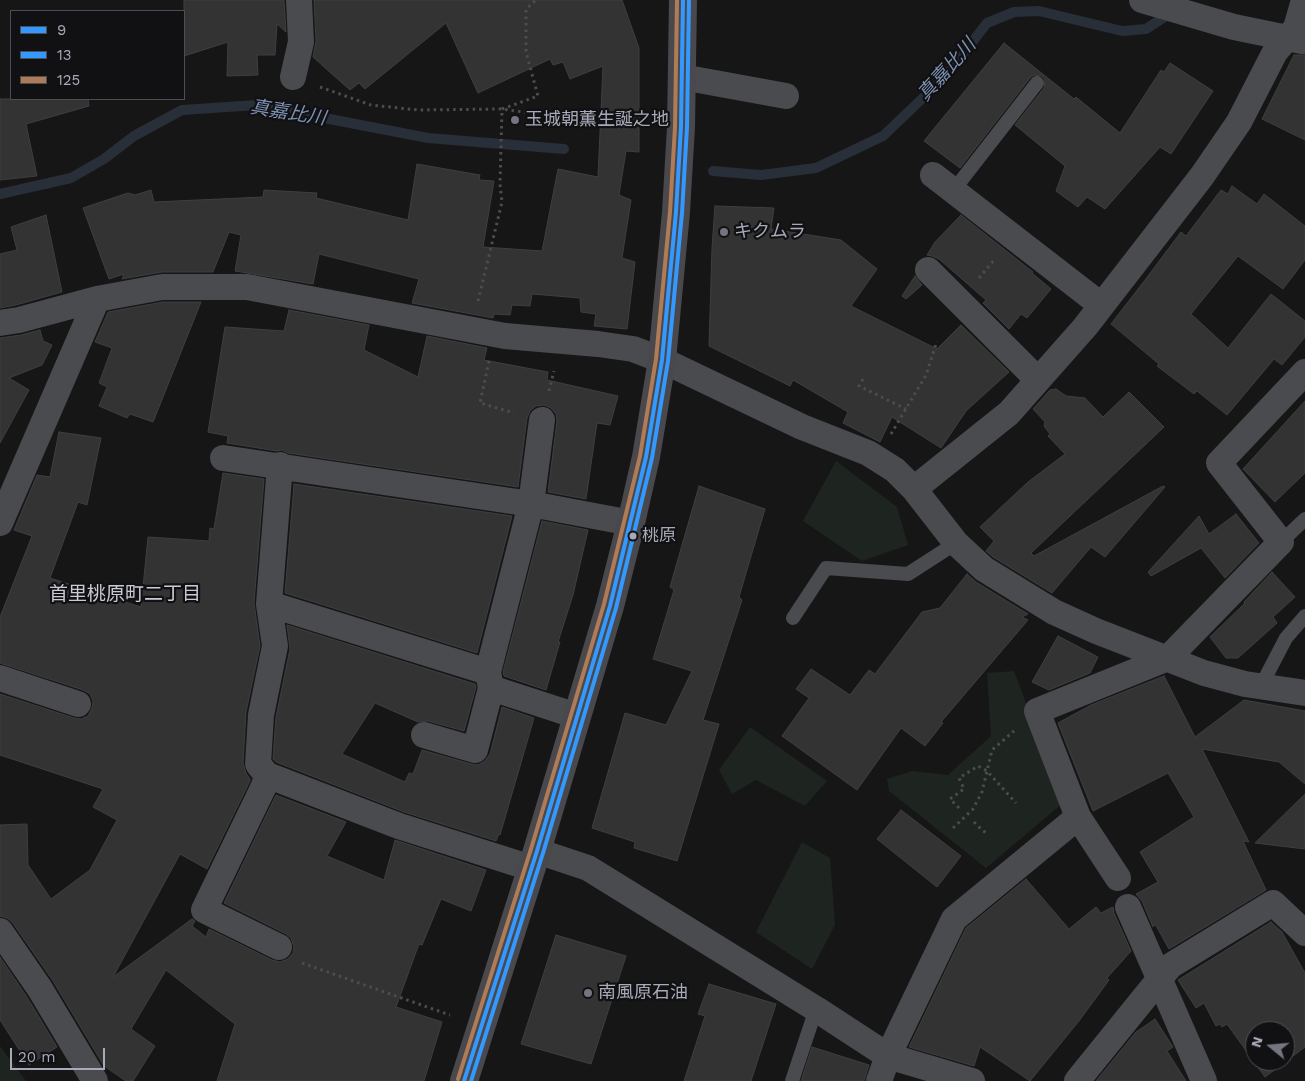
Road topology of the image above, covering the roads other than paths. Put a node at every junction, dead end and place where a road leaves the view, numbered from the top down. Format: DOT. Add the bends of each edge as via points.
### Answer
graph roads {
  1 [pos="299,0"];
  2 [pos="683,0"];
  3 [pos="1304,0"];
  4 [pos="1150,2"];
  5 [pos="1296,40"];
  6 [pos="293,77"];
  7 [pos="682,77"];
  8 [pos="1037,83"];
  9 [pos="786,96"];
  10 [pos="933,175"];
  11 [pos="953,191"];
  12 [pos="928,270"];
  13 [pos="97,299"];
  14 [pos="1101,306"];
  15 [pos="0,323"];
  16 [pos="662,360"];
  17 [pos="1305,372"];
  18 [pos="1038,380"];
  19 [pos="542,420"];
  20 [pos="223,458"];
  21 [pos="280,465"];
  22 [pos="914,489"];
  23 [pos="531,504"];
  24 [pos="1305,519"];
  25 [pos="0,523"];
  26 [pos="632,523"];
  27 [pos="1281,542"];
  28 [pos="956,543"];
  29 [pos="269,604"];
  30 [pos="1305,616"];
  31 [pos="794,618"];
  32 [pos="1168,658"];
  33 [pos="0,678"];
  34 [pos="490,680"];
  35 [pos="1261,686"];
  36 [pos="1305,693"];
  37 [pos="78,704"];
  38 [pos="577,716"];
  39 [pos="424,735"];
  40 [pos="268,775"];
  41 [pos="1078,817"];
  42 [pos="534,860"];
  43 [pos="1118,878"];
  44 [pos="1128,907"];
  45 [pos="0,931"];
  46 [pos="1305,933"];
  47 [pos="280,947"];
  48 [pos="1160,978"];
  49 [pos="816,1009"];
  50 [pos="888,1056"];
  51 [pos="94,1081"];
  52 [pos="464,1081"];
  53 [pos="792,1081"];
  54 [pos="879,1081"];
  55 [pos="972,1081"];
  56 [pos="1076,1081"];
  57 [pos="1204,1081"];
  1 -- 6 [label="street" via="301,42"];
  2 -- 7 [label="main road"];
  3 -- 5 [label="street"];
  4 -- 5 [label="street" via="1251,31"];
  5 -- 14 [label="street" via="1275,52 1239,122 1202,176"];
  7 -- 9 [label="street"];
  7 -- 16 [label="main road" via="676,212"];
  8 -- 11 [label="lane"];
  10 -- 11 [label="street"];
  11 -- 14 [label="street"];
  12 -- 18 [label="street"];
  13 -- 15 [label="street"];
  13 -- 16 [label="street" via="162,287 247,287 483,332 633,349"];
  13 -- 25 [label="street"];
  14 -- 18 [label="street"];
  16 -- 22 [label="street" via="802,427 868,453 894,470"];
  16 -- 26 [label="main road"];
  17 -- 27 [label="street" via="1218,463"];
  18 -- 22 [label="street" via="1009,413"];
  19 -- 23 [label="street"];
  20 -- 21 [label="street"];
  21 -- 23 [label="street"];
  21 -- 29 [label="street"];
  22 -- 28 [label="street"];
  23 -- 26 [label="street"];
  23 -- 34 [label="street"];
  24 -- 27 [label="lane"];
  26 -- 38 [label="main road"];
  27 -- 32 [label="street"];
  28 -- 31 [label="lane" via="908,574 826,568"];
  28 -- 32 [label="street" via="984,569 1054,612"];
  29 -- 34 [label="street"];
  29 -- 40 [label="street" via="275,646 261,715 258,764"];
  30 -- 35 [label="lane" via="1286,638"];
  32 -- 35 [label="street" via="1204,673"];
  32 -- 41 [label="street" via="1037,710"];
  33 -- 37 [label="street"];
  34 -- 38 [label="street"];
  34 -- 39 [label="street" via="475,750"];
  35 -- 36 [label="street"];
  38 -- 42 [label="main road"];
  40 -- 42 [label="street" via="400,826"];
  40 -- 47 [label="street" via="204,910"];
  41 -- 43 [label="street"];
  41 -- 50 [label="street" via="954,919"];
  42 -- 49 [label="street" via="588,868"];
  42 -- 52 [label="main road"];
  44 -- 48 [label="street"];
  45 -- 51 [label="street" via="40,989"];
  46 -- 48 [label="street" via="1273,903 1170,966"];
  48 -- 56 [label="street"];
  48 -- 57 [label="street"];
  49 -- 50 [label="street"];
  49 -- 53 [label="lane"];
  50 -- 54 [label="street"];
  50 -- 55 [label="street"];
}
